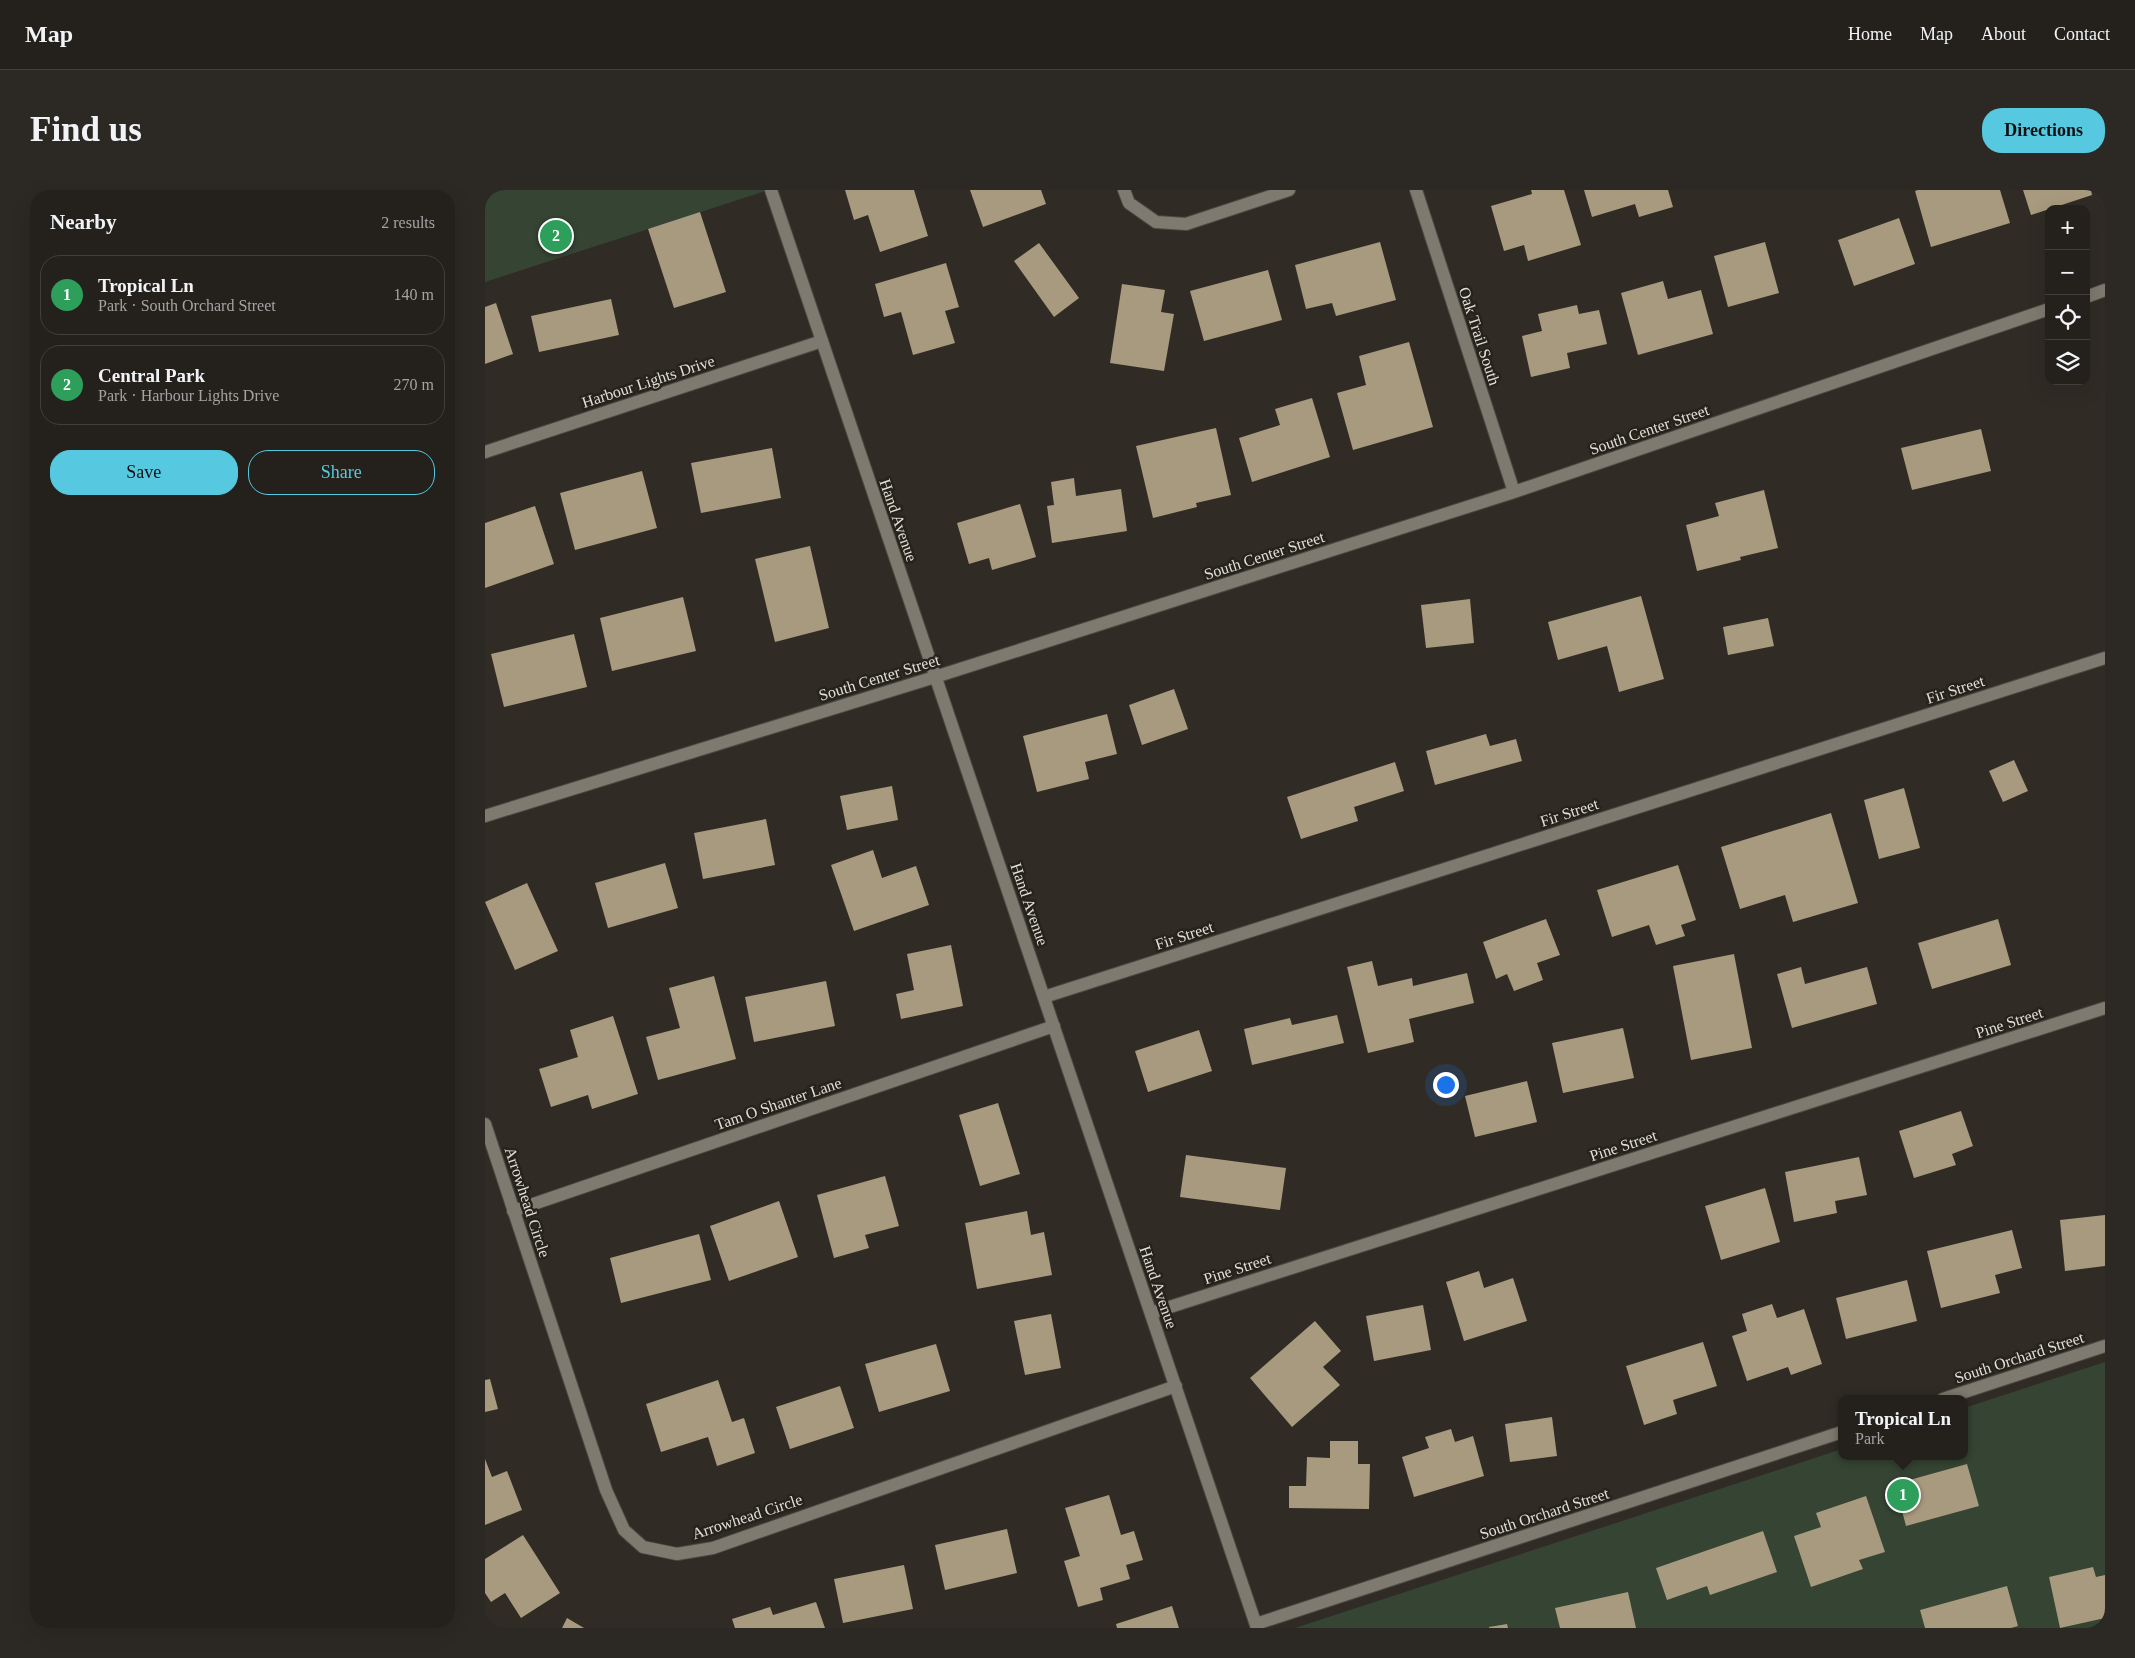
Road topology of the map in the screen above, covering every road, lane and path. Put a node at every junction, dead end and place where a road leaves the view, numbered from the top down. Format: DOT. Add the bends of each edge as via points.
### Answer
graph roads {
  1 [pos="771,190"];
  2 [pos="1124,190"];
  3 [pos="1289,190"];
  4 [pos="1416,190"];
  5 [pos="2105,290"];
  6 [pos="2090,296"];
  7 [pos="2045,311"];
  8 [pos="821,341"];
  9 [pos="485,452"];
  10 [pos="1514,492"];
  11 [pos="2105,658"];
  12 [pos="935,677"];
  13 [pos="485,816"];
  14 [pos="1044,997"];
  15 [pos="2105,1008"];
  16 [pos="1053,1026"];
  17 [pos="485,1124"];
  18 [pos="513,1211"];
  19 [pos="1151,1313"];
  20 [pos="2105,1346"];
  21 [pos="1176,1386"];
  22 [pos="1955,1395"];
  23 [pos="1838,1433"];
  24 [pos="1257,1626"];
  1 -- 8 [label="street, Hand Avenue"];
  2 -- 3 [label="street" via="1129,203 1156,222 1186,224"];
  4 -- 10 [label="street, Oak Trail South"];
  5 -- 6 [label="street"];
  7 -- 10 [label="street, South Center Street"];
  8 -- 9 [label="street, Harbour Lights Drive"];
  8 -- 12 [label="street, Hand Avenue"];
  10 -- 12 [label="street, South Center Street"];
  11 -- 14 [label="street, Fir Street"];
  12 -- 13 [label="street, South Center Street"];
  12 -- 14 [label="street, Hand Avenue"];
  14 -- 16 [label="street, Hand Avenue"];
  15 -- 19 [label="street, Pine Street"];
  16 -- 18 [label="street, Tam O Shanter Lane"];
  16 -- 19 [label="street, Hand Avenue"];
  17 -- 18 [label="street, Arrowhead Circle"];
  18 -- 21 [label="street, Arrowhead Circle" via="605,1490 624,1530 643,1547 677,1554 713,1548"];
  19 -- 21 [label="street, Hand Avenue"];
  20 -- 22 [label="street, South Orchard Street"];
  21 -- 24 [label="street, Hand Avenue"];
  23 -- 24 [label="street, South Orchard Street"];
}
